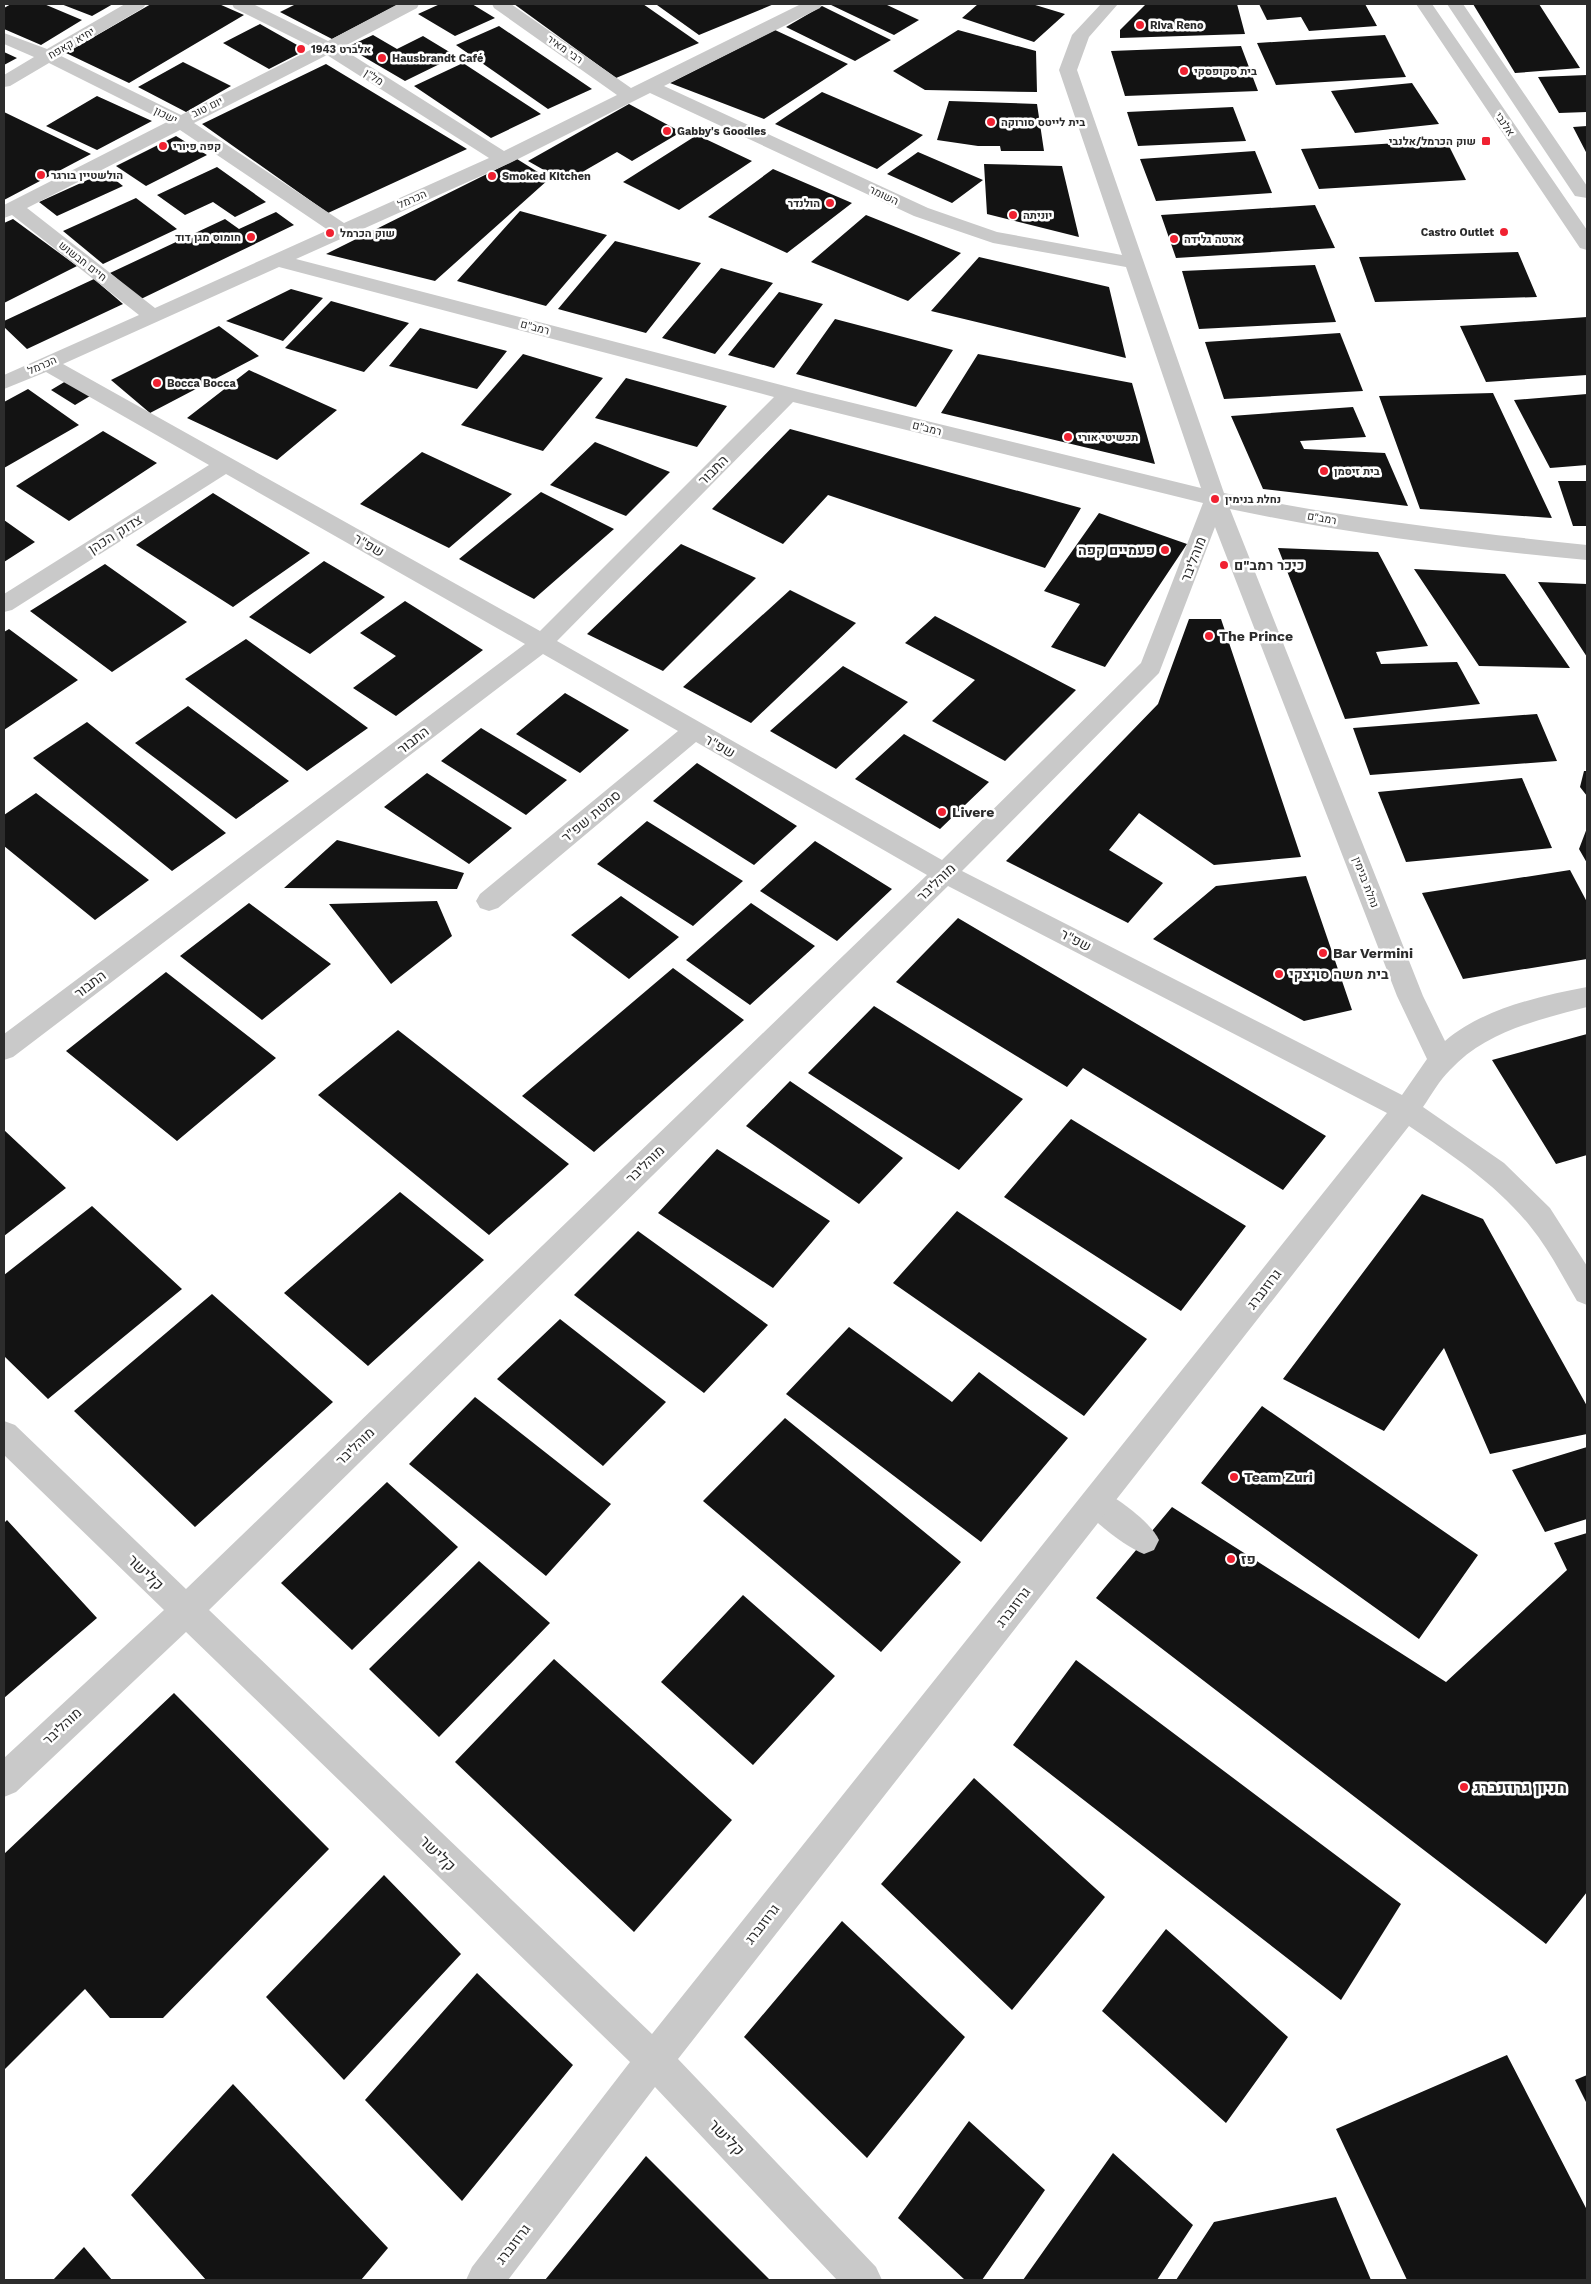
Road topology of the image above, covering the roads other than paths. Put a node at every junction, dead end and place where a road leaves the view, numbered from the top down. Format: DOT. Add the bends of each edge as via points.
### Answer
graph roads {
  1 [pos="138,4"];
  2 [pos="240,4"];
  3 [pos="411,4"];
  4 [pos="500,4"];
  5 [pos="814,4"];
  6 [pos="1110,4"];
  7 [pos="1424,4"];
  8 [pos="1454,4"];
  9 [pos="4,38"];
  10 [pos="329,48"];
  11 [pos="48,56"];
  12 [pos="4,82"];
  13 [pos="648,85"];
  14 [pos="629,94"];
  15 [pos="180,121"];
  16 [pos="503,159"];
  17 [pos="1584,192"];
  18 [pos="9,209"];
  19 [pos="342,230"];
  20 [pos="1587,244"];
  21 [pos="276,260"];
  22 [pos="1134,263"];
  23 [pos="152,315"];
  24 [pos="46,363"];
  25 [pos="4,383"];
  26 [pos="789,394"];
  27 [pos="226,464"];
  28 [pos="1215,499"];
  29 [pos="1587,552"];
  30 [pos="4,604"];
  31 [pos="542,643"];
  32 [pos="694,731"];
  33 [pos="944,874"];
  34 [pos="489,901"];
  35 [pos="1587,998"];
  36 [pos="4,1049"];
  37 [pos="1441,1061"];
  38 [pos="1406,1110"];
  39 [pos="1587,1292"];
  40 [pos="4,1435"];
  41 [pos="1096,1502"];
  42 [pos="1144,1540"];
  43 [pos="186,1611"];
  44 [pos="4,1780"];
  45 [pos="654,2060"];
  46 [pos="485,2280"];
  47 [pos="863,2280"];
  1 -- 11 [label="street, יחיא קאפח"];
  2 -- 10 [label="street, מל\"ן"];
  3 -- 10 [label="street, יום טוב"];
  4 -- 14 [label="street, רבי מאיר"];
  5 -- 13 [label="street, הכרמל"];
  6 -- 22 [label="street, נחלת בנימין" via="1081,35 1068,70"];
  7 -- 20 [label="street, אלנבי"];
  8 -- 17 [label="street, אלנבי"];
  9 -- 11 [label="street, ישכון"];
  10 -- 15 [label="street, יום טוב"];
  10 -- 16 [label="street, מל\"ן"];
  11 -- 12 [label="street, יחיא קאפח"];
  11 -- 15 [label="street, ישכון"];
  13 -- 14 [label="street, הכרמל"];
  13 -- 22 [label="street, השומר" via="921,212 993,237"];
  14 -- 16 [label="street, הכרמל"];
  15 -- 18 [label="street, יום טוב"];
  15 -- 19 [label="street, ישכון"];
  16 -- 19 [label="street, הכרמל"];
  18 -- 23 [label="street, חיים חבשוש"];
  19 -- 21 [label="street, הכרמל"];
  21 -- 23 [label="street, הכרמל"];
  21 -- 26 [label="street, רמב\"ם"];
  22 -- 28 [label="street, נחלת בנימין"];
  23 -- 24 [label="street, הכרמל"];
  24 -- 25 [label="street, הכרמל"];
  24 -- 27 [label="street, שפ\"ר"];
  26 -- 28 [label="street, רמב\"ם"];
  26 -- 31 [label="street, התבור"];
  27 -- 30 [label="street, צדוק הכהן"];
  27 -- 31 [label="street, שפ\"ר"];
  28 -- 29 [label="street, רמב\"ם" via="1435,537"];
  28 -- 33 [label="street, מוהליבר" via="1151,666"];
  28 -- 37 [label="street, נחלת בנימין" via="1410,996"];
  31 -- 32 [label="street, שפ\"ר"];
  31 -- 36 [label="street, התבור"];
  32 -- 33 [label="street, שפ\"ר"];
  32 -- 34 [label="street, סמטת שפ\"ר"];
  33 -- 38 [label="street, שפ\"ר"];
  33 -- 43 [label="street, מוהליבר"];
  35 -- 37 [label="street, גרוזנברג" via="1502,1022 1469,1038"];
  37 -- 38 [label="street, גרוזנברג"];
  38 -- 39 [label="street" via="1508,1182 1541,1218"];
  38 -- 41 [label="street, גרוזנברג"];
  40 -- 43 [label="street, קלישר"];
  41 -- 42 [label="lane"];
  41 -- 45 [label="street, גרוזנברג"];
  43 -- 44 [label="street, מוהליבר"];
  43 -- 45 [label="street, קלישר"];
  45 -- 46 [label="street, גרוזנברג"];
  45 -- 47 [label="street, קלישר"];
}
